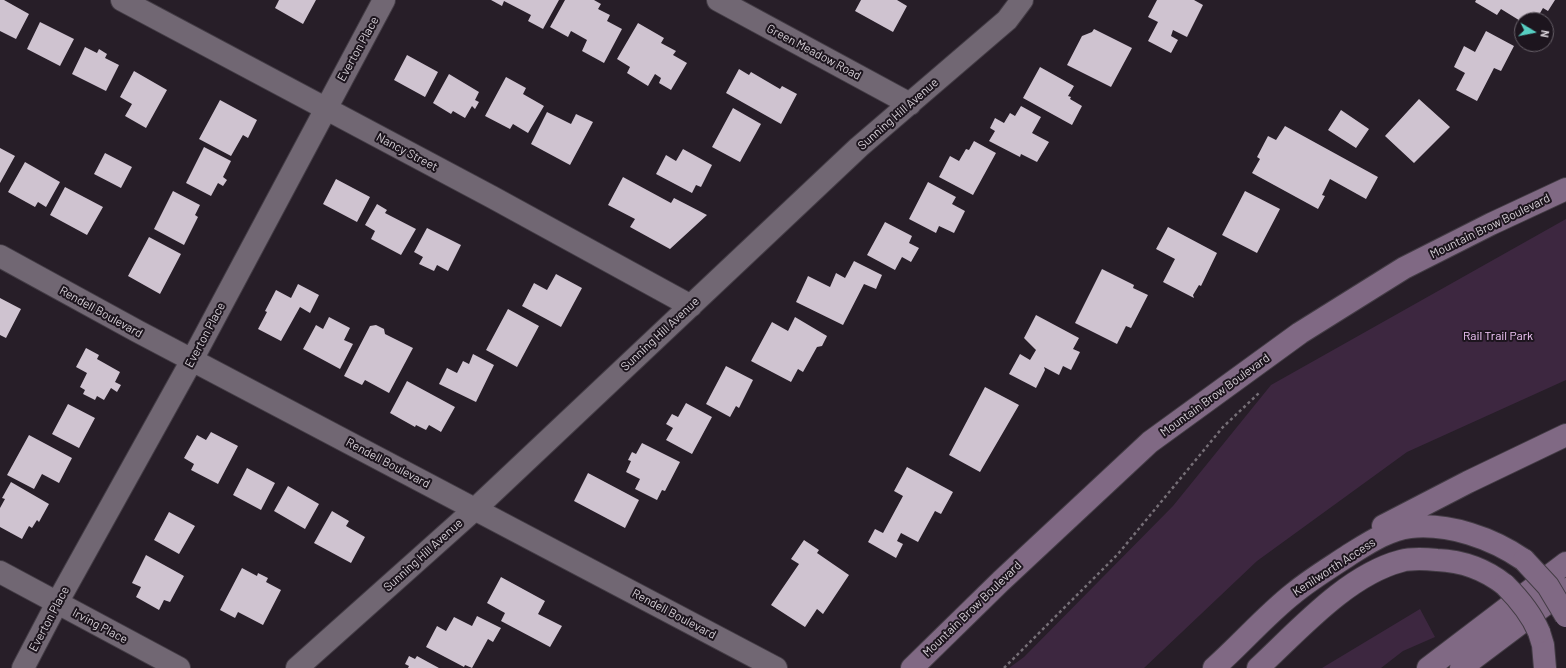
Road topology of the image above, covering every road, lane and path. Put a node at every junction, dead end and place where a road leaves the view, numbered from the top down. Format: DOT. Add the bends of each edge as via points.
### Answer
graph roads {
  1 [pos="122,0"];
  2 [pos="384,0"];
  3 [pos="718,0"];
  4 [pos="1022,0"];
  5 [pos="910,104"];
  6 [pos="325,109"];
  7 [pos="1566,189"];
  8 [pos="0,256"];
  9 [pos="691,306"];
  10 [pos="192,360"];
  11 [pos="1263,390"];
  12 [pos="1566,435"];
  13 [pos="475,509"];
  14 [pos="1566,563"];
  15 [pos="0,572"];
  16 [pos="1566,589"];
  17 [pos="1294,593"];
  18 [pos="57,603"];
  19 [pos="1566,616"];
  20 [pos="23,668"];
  21 [pos="179,668"];
  22 [pos="297,668"];
  23 [pos="776,668"];
  24 [pos="912,668"];
  25 [pos="1004,668"];
  26 [pos="1214,668"];
  27 [pos="1258,668"];
  28 [pos="1428,668"];
  29 [pos="1461,668"];
  30 [pos="1545,668"];
  1 -- 6 [label="street, Nancy Street"];
  2 -- 6 [label="street, Everton Place"];
  3 -- 5 [label="street, Green Meadow Road"];
  4 -- 5 [label="street, Sunning Hill Avenue" via="1007,20"];
  5 -- 9 [label="street, Sunning Hill Avenue" via="859,147"];
  6 -- 9 [label="street, Nancy Street"];
  6 -- 10 [label="street, Everton Place"];
  7 -- 24 [label="main road, Mountain Brow Boulevard" via="1404,268 1300,333 1157,438 1001,580"];
  8 -- 10 [label="street, Rendell Boulevard"];
  9 -- 13 [label="street, Sunning Hill Avenue"];
  10 -- 13 [label="street, Rendell Boulevard"];
  10 -- 18 [label="street, Everton Place"];
  11 -- 25 [label="path" via="1223,427 1118,554"];
  12 -- 17 [label="main road" via="1387,523 1337,555"];
  13 -- 22 [label="street, Sunning Hill Avenue"];
  13 -- 23 [label="street, Rendell Boulevard"];
  14 -- 28 [label="main road"];
  15 -- 18 [label="street, Irving Place"];
  16 -- 29 [label="main road"];
  17 -- 19 [label="main road, Kenilworth Access, bridge" via="1373,540 1409,528 1441,529 1477,536 1510,550 1524,560 1548,586"];
  17 -- 26 [label="main road, Kenilworth Access"];
  18 -- 20 [label="street, Everton Place"];
  18 -- 21 [label="street, Irving Place"];
  27 -- 30 [label="main road, Kenilworth Access, bridge" via="1348,588 1377,569 1402,560 1449,560 1494,576 1526,607 1539,632"];
}
